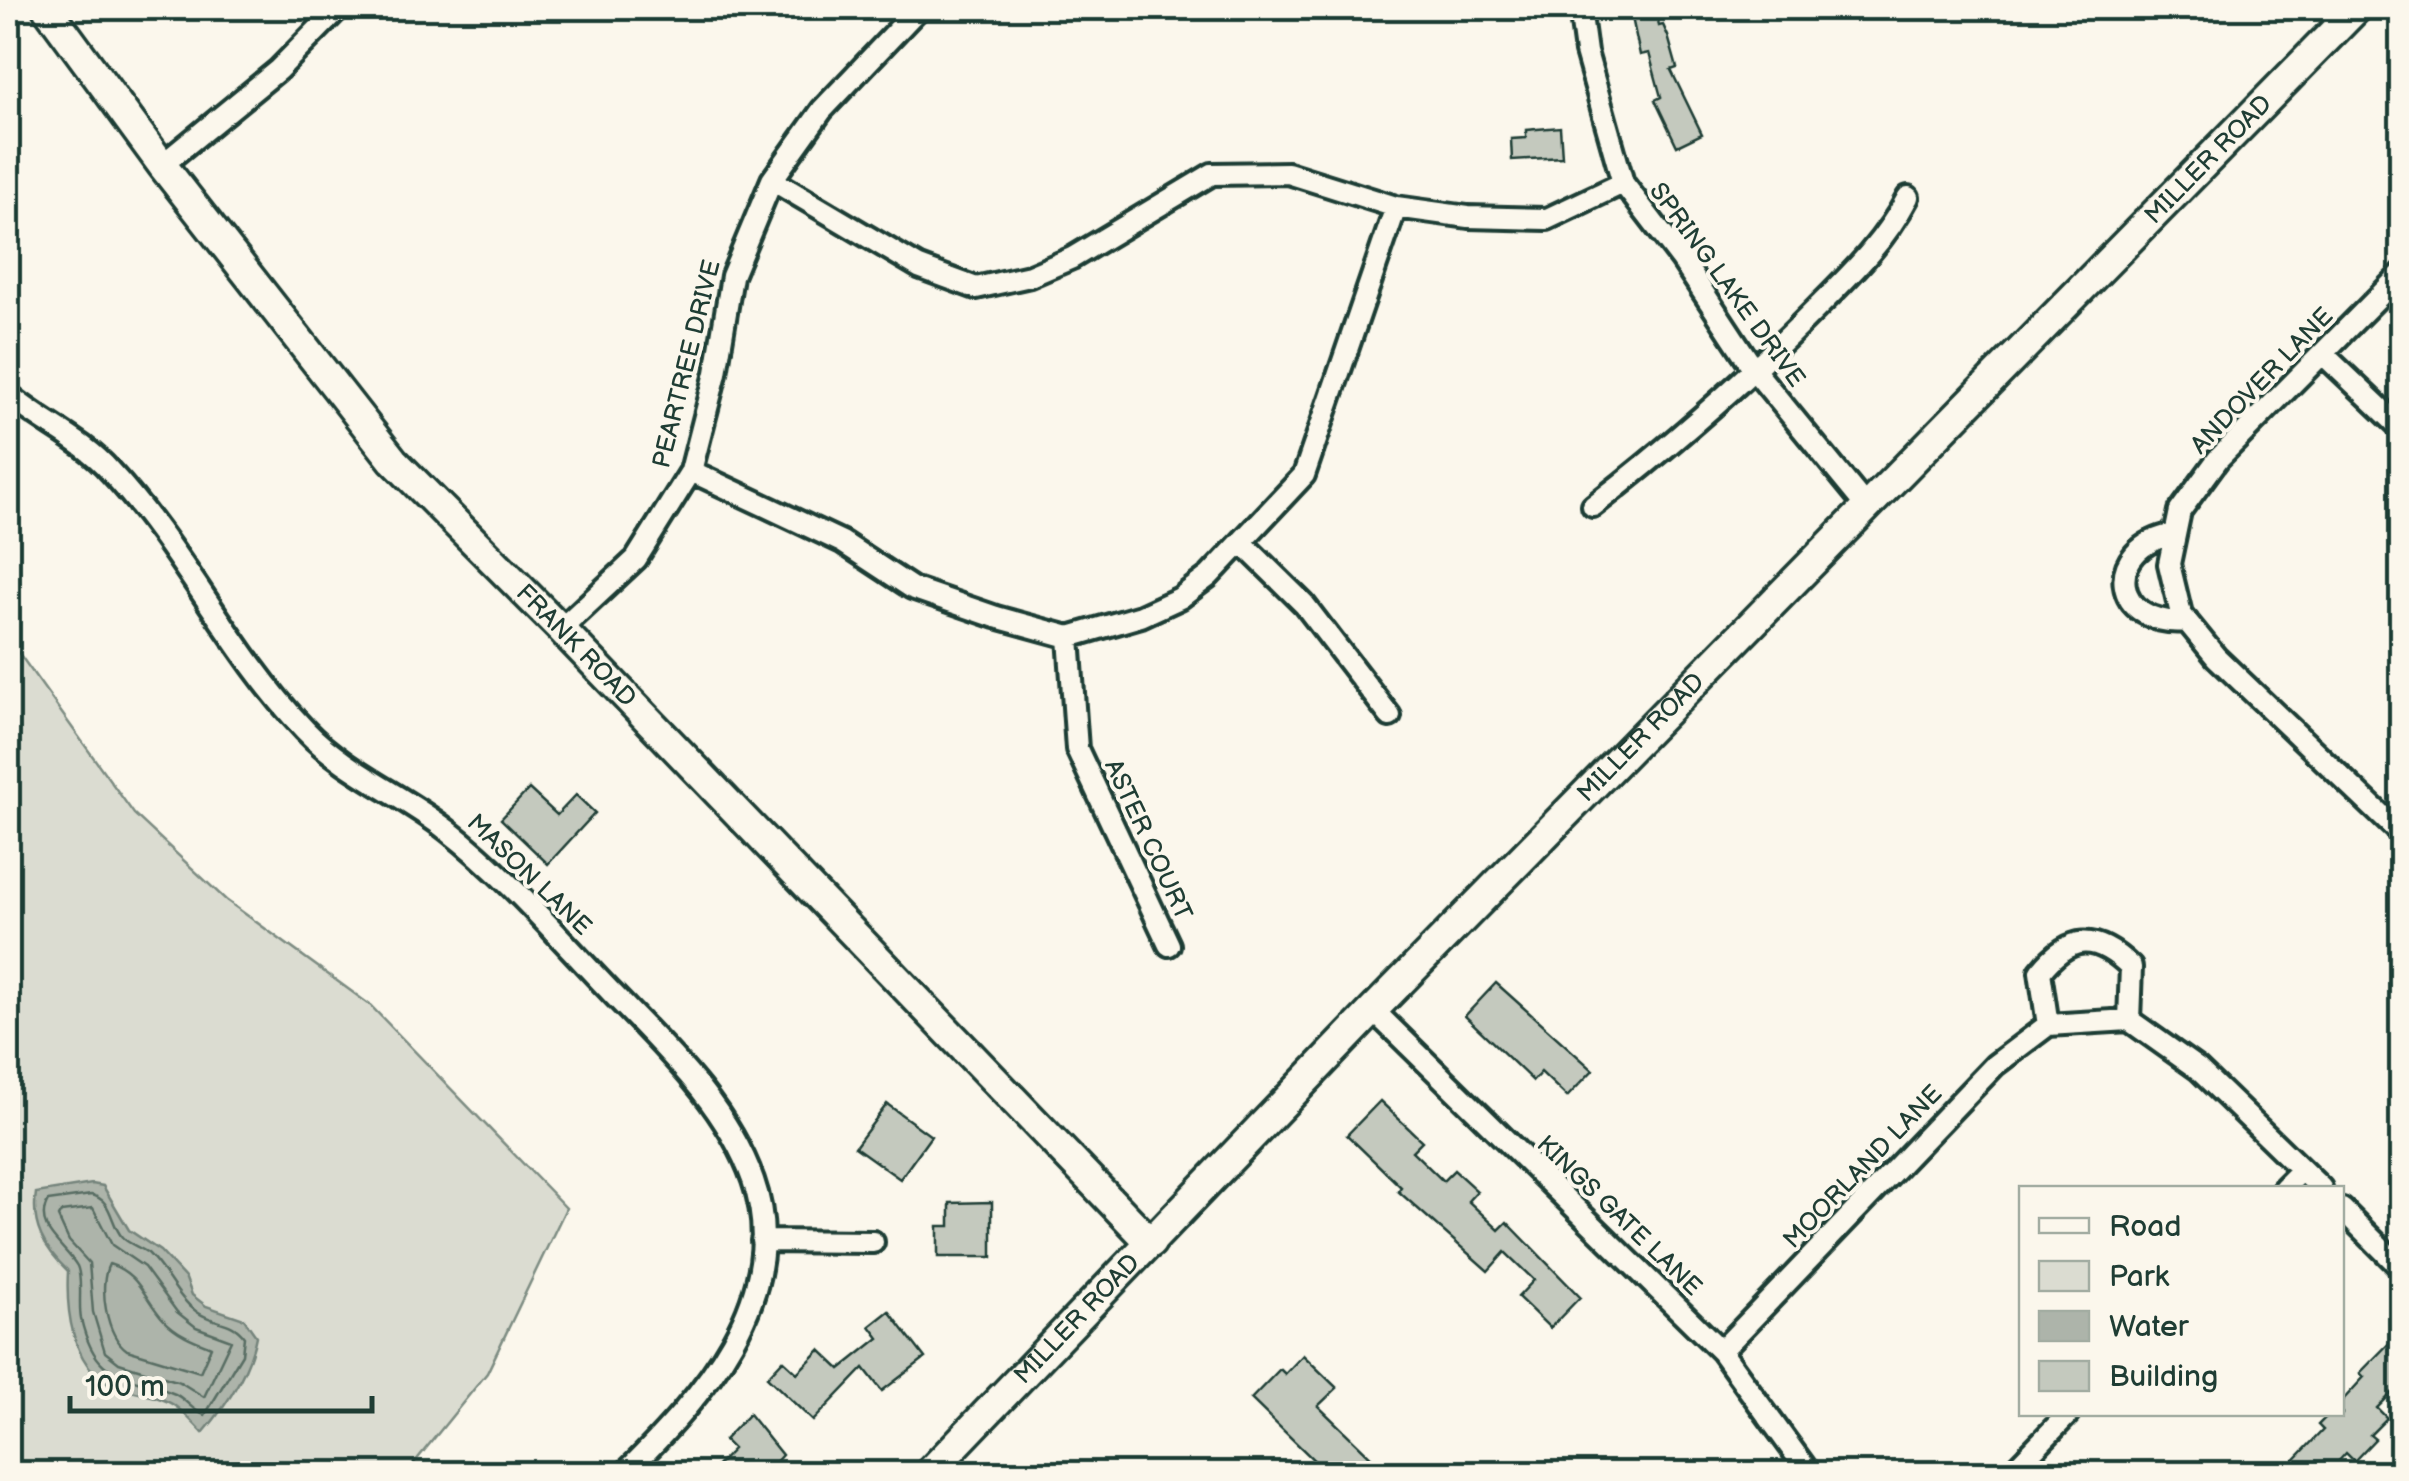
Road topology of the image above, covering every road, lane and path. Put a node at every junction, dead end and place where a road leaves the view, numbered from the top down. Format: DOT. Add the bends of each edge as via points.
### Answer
graph roads {
  1 [pos="47,8"];
  2 [pos="919,8"];
  3 [pos="1580,8"];
  4 [pos="2357,8"];
  5 [pos="327,12"];
  6 [pos="162,165"];
  7 [pos="772,180"];
  8 [pos="1622,183"];
  9 [pos="1908,197"];
  10 [pos="1396,206"];
  11 [pos="2402,272"];
  12 [pos="2323,354"];
  13 [pos="1756,371"];
  14 [pos="8,394"];
  15 [pos="2402,429"];
  16 [pos="692,472"];
  17 [pos="1593,506"];
  18 [pos="1868,509"];
  19 [pos="2175,534"];
  20 [pos="1241,542"];
  21 [pos="2186,621"];
  22 [pos="562,629"];
  23 [pos="1069,636"];
  24 [pos="1390,716"];
  25 [pos="2402,834"];
  26 [pos="1169,945"];
  27 [pos="1372,1010"];
  28 [pos="2129,1020"];
  29 [pos="2048,1025"];
  30 [pos="2302,1170"];
  31 [pos="2286,1186"];
  32 [pos="2319,1186"];
  33 [pos="2344,1211"];
  34 [pos="762,1242"];
  35 [pos="873,1242"];
  36 [pos="1151,1243"];
  37 [pos="2402,1270"];
  38 [pos="1721,1350"];
  39 [pos="2066,1416"];
  40 [pos="624,1474"];
  41 [pos="928,1474"];
  42 [pos="1810,1474"];
  43 [pos="2010,1474"];
  1 -- 6 [label="street, FRANK ROAD"];
  2 -- 7 [label="street, PEARTREE DRIVE" via="822,110"];
  3 -- 8 [label="street, SPRING LAKE DRIVE"];
  4 -- 18 [label="street, MILLER ROAD"];
  5 -- 6 [label="street" via="278,70"];
  6 -- 22 [label="street, FRANK ROAD" via="393,460"];
  7 -- 10 [label="street" via="919,266 976,288 1072,258 1212,174 1288,173"];
  7 -- 16 [label="street, PEARTREE DRIVE" via="732,276"];
  8 -- 10 [label="street" via="1547,218 1468,217"];
  8 -- 13 [label="street, SPRING LAKE DRIVE"];
  9 -- 13 [label="street" via="1888,236"];
  10 -- 20 [label="street" via="1304,475"];
  11 -- 12 [label="street, ANDOVER LANE"];
  12 -- 15 [label="street"];
  12 -- 19 [label="street, ANDOVER LANE" via="2218,459 2180,510"];
  13 -- 17 [label="street"];
  13 -- 18 [label="street, SPRING LAKE DRIVE"];
  14 -- 34 [label="street, MASON LANE" via="108,467 305,731 446,829 510,886 688,1073 754,1181"];
  16 -- 22 [label="street, PEARTREE DRIVE" via="636,560"];
  16 -- 23 [label="street" via="842,542 912,588"];
  18 -- 27 [label="street, MILLER ROAD"];
  19 -- 21 [label="street, ANDOVER LANE" via="2169,564"];
  19 -- 21 [label="street" via="2138,548 2128,558 2124,585 2136,610 2159,624"];
  20 -- 23 [label="street" via="1180,598"];
  20 -- 24 [label="street" via="1304,604"];
  21 -- 25 [label="street, ANDOVER LANE"];
  22 -- 36 [label="street, FRANK ROAD"];
  23 -- 26 [label="street, ASTER COURT" via="1078,749"];
  27 -- 36 [label="street, MILLER ROAD"];
  27 -- 38 [label="street, KINGS GATE LANE"];
  28 -- 29 [label="street"];
  28 -- 29 [label="street" via="2131,967 2111,947 2084,941 2058,950 2040,972"];
  28 -- 30 [label="street" via="2198,1069"];
  29 -- 38 [label="street, MOORLAND LANE" via="1995,1065"];
  30 -- 31 [label="street"];
  30 -- 32 [label="street"];
  33 -- 37 [label="street"];
  34 -- 35 [label="street"];
  34 -- 40 [label="street, MASON LANE" via="750,1306 723,1363"];
  36 -- 41 [label="street, MILLER ROAD"];
  38 -- 42 [label="street, KINGS GATE LANE"];
  39 -- 43 [label="street"];
}
